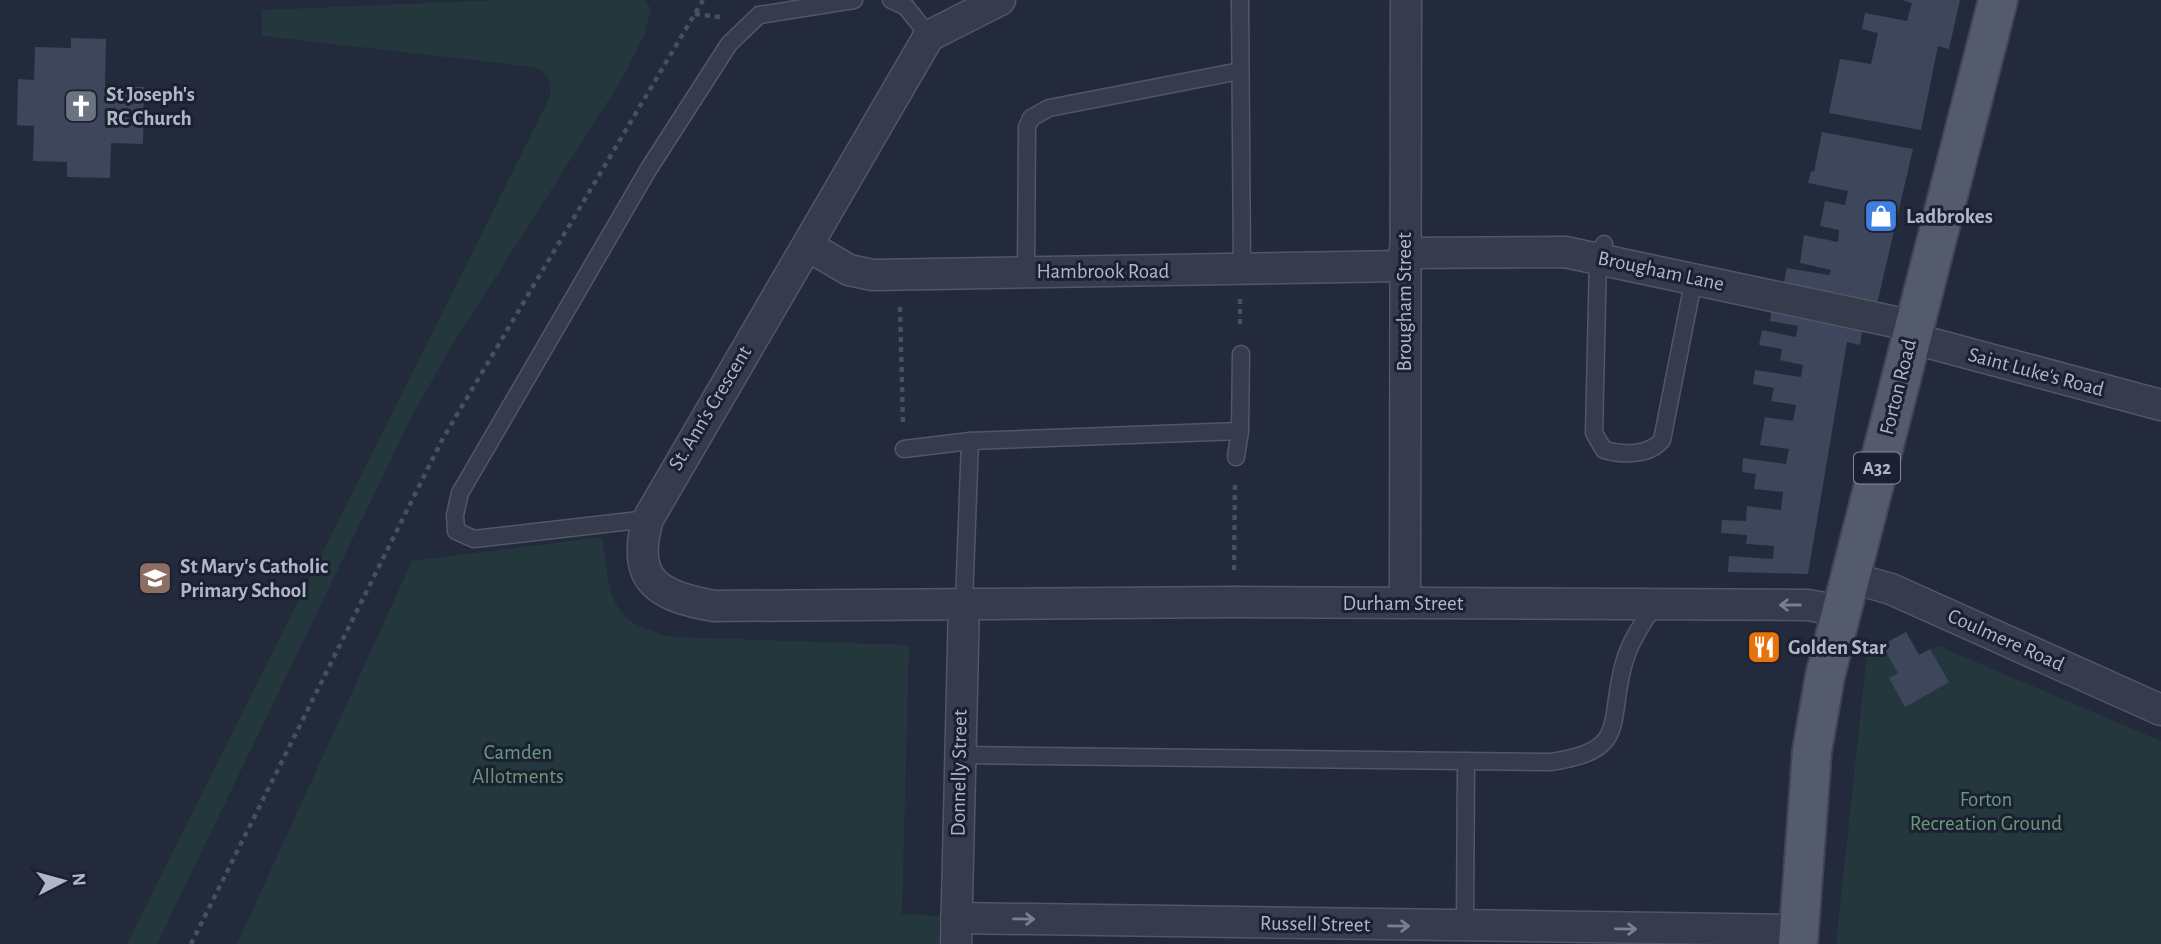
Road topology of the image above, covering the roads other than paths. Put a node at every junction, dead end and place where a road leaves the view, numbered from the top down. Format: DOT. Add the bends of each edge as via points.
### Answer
graph roads {
  1 [pos="854,0"];
  2 [pos="891,0"];
  3 [pos="1000,0"];
  4 [pos="1240,0"];
  5 [pos="1406,0"];
  6 [pos="1998,0"];
  7 [pos="929,36"];
  8 [pos="1240,71"];
  9 [pos="808,246"];
  10 [pos="1601,251"];
  11 [pos="1404,260"];
  12 [pos="1240,270"];
  13 [pos="1026,272"];
  14 [pos="1705,276"];
  15 [pos="1912,332"];
  16 [pos="1241,354"];
  17 [pos="2161,405"];
  18 [pos="1240,432"];
  19 [pos="970,441"];
  20 [pos="904,449"];
  21 [pos="1236,457"];
  22 [pos="648,519"];
  23 [pos="1845,594"];
  24 [pos="964,603"];
  25 [pos="1405,603"];
  26 [pos="1655,604"];
  27 [pos="2161,709"];
  28 [pos="959,755"];
  29 [pos="1466,761"];
  30 [pos="1465,927"];
  31 [pos="956,931"];
  32 [pos="1799,937"];
  1 -- 22 [label="lane" via="759,15 729,44 648,170 554,331 460,493 455,515 456,531 474,539"];
  2 -- 7 [label="lane" via="906,7"];
  3 -- 7 [label="street"];
  4 -- 8 [label="lane"];
  5 -- 11 [label="street, Brougham Street"];
  6 -- 15 [label="main road, Forton Road / A32"];
  7 -- 9 [label="street, St. Ann's Crescent"];
  8 -- 12 [label="lane"];
  8 -- 13 [label="lane" via="1038,111 1027,127"];
  9 -- 13 [label="street, Hambrook Road" via="849,270"];
  9 -- 22 [label="street, St. Ann's Crescent"];
  10 -- 11 [label="street, Brougham Lane"];
  10 -- 14 [label="street, Brougham Lane"];
  10 -- 14 [label="lane" via="1594,433 1604,450 1613,453 1649,451 1662,440"];
  11 -- 12 [label="street, Hambrook Road"];
  11 -- 25 [label="street, Brougham Street"];
  12 -- 13 [label="street, Hambrook Road"];
  14 -- 15 [label="street, Brougham Lane"];
  15 -- 17 [label="street, Saint Luke's Road"];
  15 -- 23 [label="main road, Forton Road / A32"];
  16 -- 18 [label="lane"];
  18 -- 19 [label="lane"];
  18 -- 21 [label="lane"];
  19 -- 20 [label="lane"];
  19 -- 24 [label="lane"];
  22 -- 24 [label="street, St. Ann's Crescent" via="641,542 643,564 651,583 677,599 714,606"];
  23 -- 26 [label="street, Durham Street, one-way" via="1808,605"];
  23 -- 27 [label="street, Coulmere Road" via="1891,589"];
  23 -- 32 [label="main road, Forton Road / A32" via="1812,751"];
  24 -- 25 [label="street, Durham Street"];
  24 -- 28 [label="street, Donnelly Street"];
  25 -- 26 [label="street, Durham Street"];
  26 -- 29 [label="lane" via="1624,662 1611,736 1593,751 1550,762"];
  28 -- 29 [label="lane"];
  28 -- 31 [label="street, Donnelly Street"];
  29 -- 30 [label="lane"];
  31 -- 30 [label="street, Russell Street, one-way"];
  30 -- 32 [label="street, Russell Street, one-way"];
}
